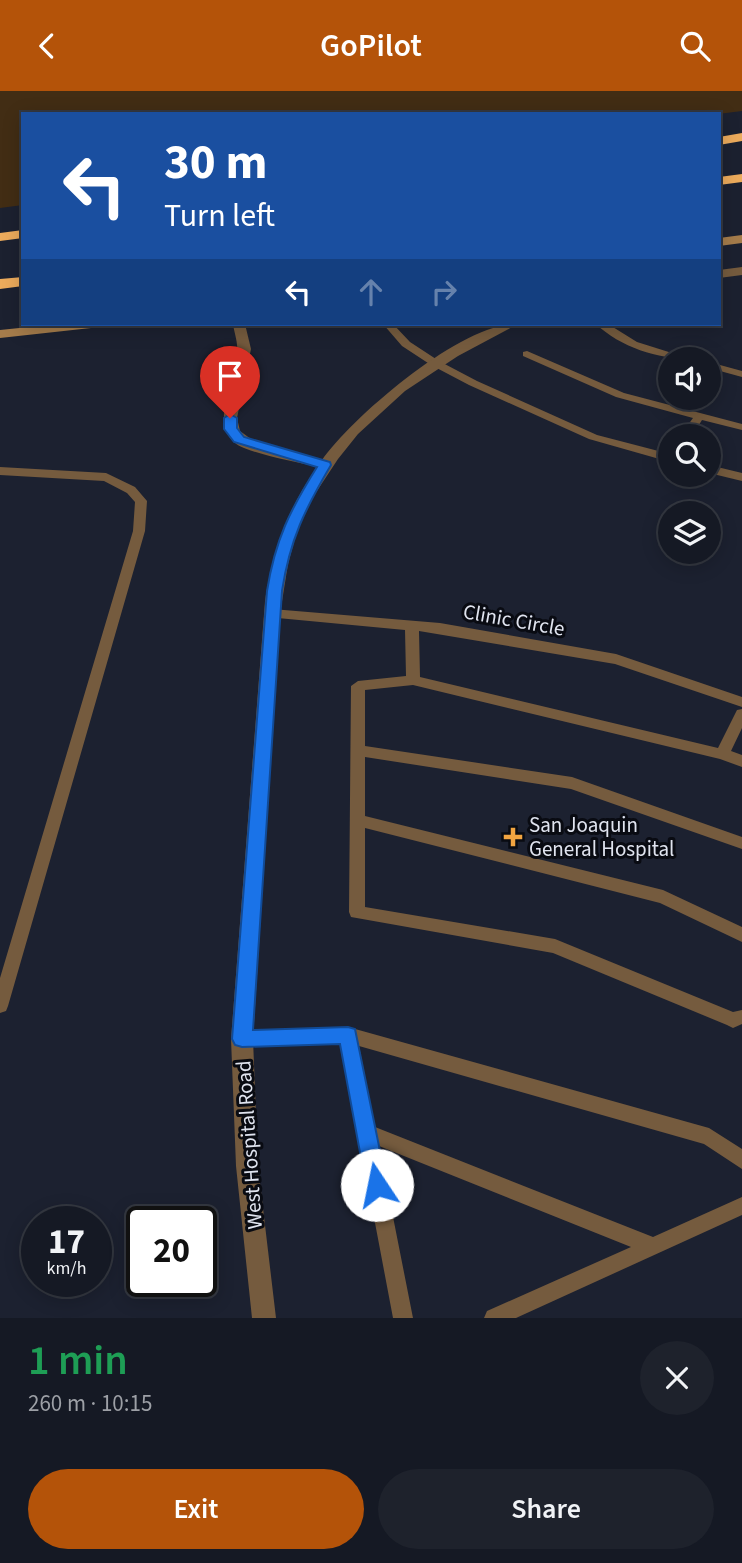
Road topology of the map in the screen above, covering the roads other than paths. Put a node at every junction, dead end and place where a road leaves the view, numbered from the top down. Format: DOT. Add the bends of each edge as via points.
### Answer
graph roads {
  1 [pos="742,137"];
  2 [pos="721,141"];
  3 [pos="742,178"];
  4 [pos="721,181"];
  5 [pos="21,235"];
  6 [pos="0,237"];
  7 [pos="742,239"];
  8 [pos="721,242"];
  9 [pos="742,271"];
  10 [pos="721,274"];
  11 [pos="21,281"];
  12 [pos="0,284"];
  13 [pos="73,326"];
  14 [pos="239,326"];
  15 [pos="390,326"];
  16 [pos="507,326"];
  17 [pos="604,326"];
  18 [pos="0,334"];
  19 [pos="658,351"];
  20 [pos="527,354"];
  21 [pos="435,363"];
  22 [pos="721,367"];
  23 [pos="741,371"];
  24 [pos="699,415"];
  25 [pos="693,424"];
  26 [pos="742,427"];
  27 [pos="658,455"];
  28 [pos="325,465"];
  29 [pos="0,471"];
  30 [pos="721,472"];
  31 [pos="742,477"];
  32 [pos="272,614"];
  33 [pos="412,626"];
  34 [pos="413,680"];
  35 [pos="742,702"];
  36 [pos="742,714"];
  37 [pos="358,750"];
  38 [pos="722,754"];
  39 [pos="742,761"];
  40 [pos="358,820"];
  41 [pos="742,843"];
  42 [pos="742,935"];
  43 [pos="0,1006"];
  44 [pos="742,1017"];
  45 [pos="348,1035"];
  46 [pos="242,1039"];
  47 [pos="366,1132"];
  48 [pos="742,1160"];
  49 [pos="742,1206"];
  50 [pos="653,1246"];
  51 [pos="264,1318"];
  52 [pos="403,1318"];
  53 [pos="494,1318"];
  1 -- 2 [label="highway"];
  3 -- 4 [label="highway"];
  5 -- 6 [label="highway"];
  7 -- 8 [label="street"];
  9 -- 10 [label="street"];
  11 -- 12 [label="highway"];
  13 -- 18 [label="street"];
  14 -- 28 [label="street" via="244,349 231,429 250,445"];
  15 -- 21 [label="lane"];
  16 -- 21 [label="street, West Hospital Road"];
  17 -- 19 [label="lane" via="633,344"];
  20 -- 24 [label="lane" via="620,395"];
  21 -- 27 [label="lane" via="593,437"];
  21 -- 28 [label="street, West Hospital Road" via="377,406"];
  22 -- 23 [label="lane"];
  24 -- 25 [label="lane"];
  24 -- 26 [label="lane"];
  28 -- 32 [label="street, West Hospital Road" via="295,514 278,569"];
  29 -- 43 [label="lane" via="106,477 141,501 139,531"];
  30 -- 31 [label="lane"];
  32 -- 33 [label="lane, Clinic Circle"];
  32 -- 46 [label="street, West Hospital Road"];
  33 -- 34 [label="lane"];
  33 -- 35 [label="lane, Clinic Circle" via="616,659"];
  34 -- 37 [label="lane" via="358,686"];
  34 -- 38 [label="lane"];
  36 -- 38 [label="lane"];
  37 -- 40 [label="lane"];
  37 -- 41 [label="lane" via="572,783"];
  38 -- 39 [label="lane"];
  40 -- 42 [label="lane" via="663,897"];
  40 -- 44 [label="lane" via="357,912 555,946 733,1020"];
  45 -- 46 [label="lane"];
  45 -- 47 [label="lane"];
  45 -- 48 [label="lane" via="709,1137"];
  46 -- 51 [label="street, West Hospital Road" via="247,1166"];
  47 -- 50 [label="lane"];
  47 -- 52 [label="lane"];
  49 -- 50 [label="lane"];
  50 -- 53 [label="lane"];
}
